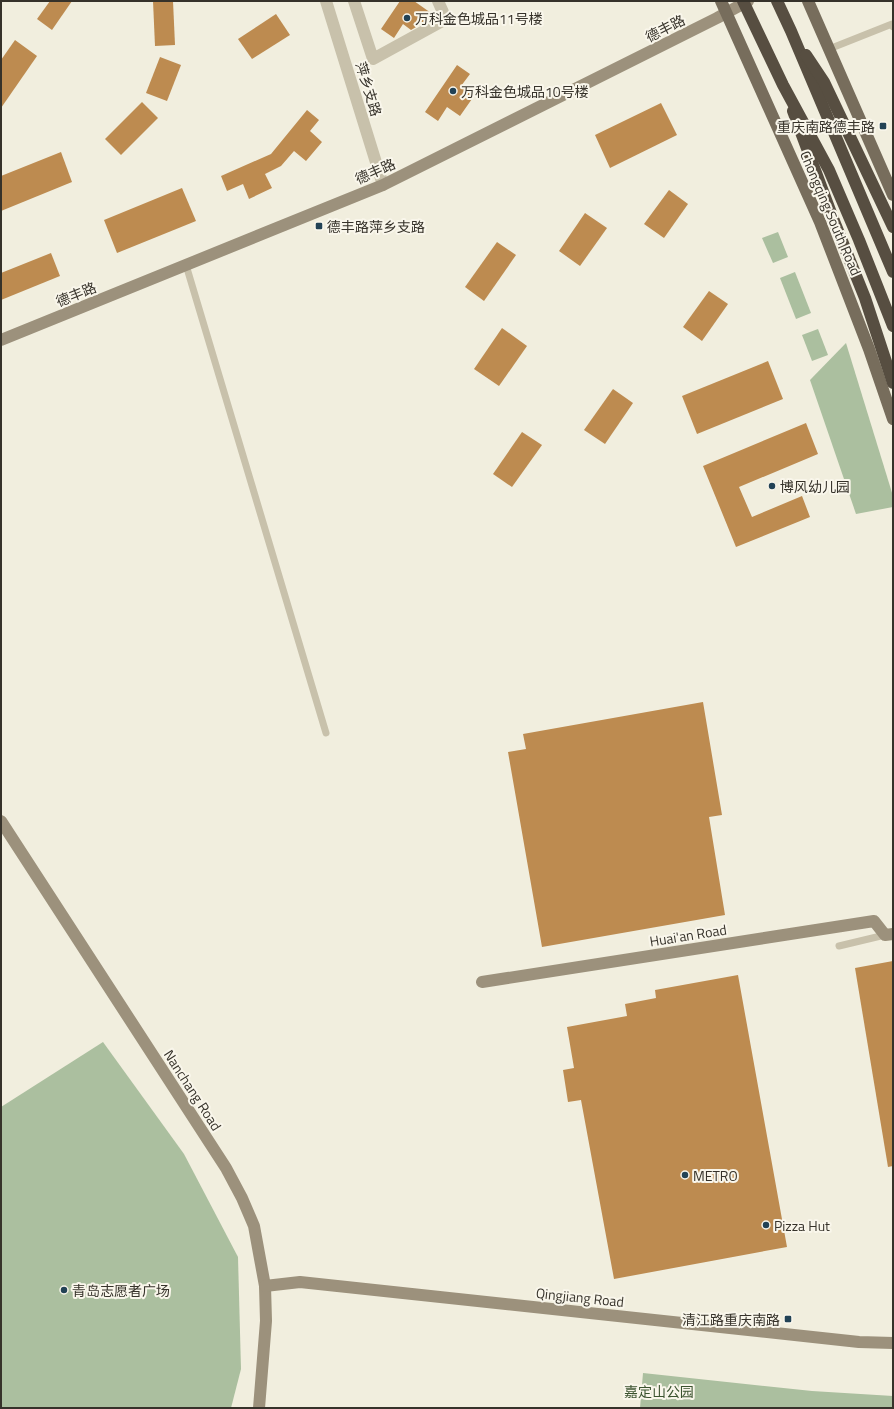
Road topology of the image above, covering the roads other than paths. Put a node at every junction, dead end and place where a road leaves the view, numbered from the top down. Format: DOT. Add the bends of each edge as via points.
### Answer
graph roads {
  1 [pos="326,1"];
  2 [pos="354,1"];
  3 [pos="438,1"];
  4 [pos="721,1"];
  5 [pos="743,1"];
  6 [pos="748,1"];
  7 [pos="777,1"];
  8 [pos="808,1"];
  9 [pos="728,13"];
  10 [pos="893,27"];
  11 [pos="791,31"];
  12 [pos="829,49"];
  13 [pos="783,85"];
  14 [pos="383,185"];
  15 [pos="893,195"];
  16 [pos="893,227"];
  17 [pos="186,265"];
  18 [pos="893,272"];
  19 [pos="893,326"];
  20 [pos="1,340"];
  21 [pos="893,383"];
  22 [pos="893,419"];
  23 [pos="326,733"];
  24 [pos="1,820"];
  25 [pos="889,934"];
  26 [pos="839,946"];
  27 [pos="482,982"];
  28 [pos="265,1286"];
  29 [pos="893,1343"];
  30 [pos="259,1408"];
  1 -- 14 [label="street, 萍乡支路"];
  2 -- 3 [label="street" via="372,59 446,19"];
  4 -- 9 [label="main road, Chongqing South Road"];
  5 -- 13 [label="highway, bridge"];
  6 -- 9 [label="street, 德丰路"];
  7 -- 11 [label="highway"];
  8 -- 12 [label="main road"];
  9 -- 14 [label="street, 德丰路"];
  9 -- 22 [label="main road, Chongqing South Road" via="820,222 870,349"];
  10 -- 12 [label="lane" via="892,24"];
  11 -- 16 [label="highway" via="824,82"];
  11 -- 18 [label="highway"];
  12 -- 15 [label="main road"];
  13 -- 19 [label="highway, bridge" via="829,170"];
  13 -- 21 [label="highway, bridge" via="866,298"];
  14 -- 17 [label="street, 德丰路"];
  17 -- 20 [label="street, 德丰路"];
  17 -- 23 [label="lane"];
  24 -- 28 [label="street, Nanchang Road" via="226,1168 254,1226"];
  25 -- 26 [label="lane"];
  25 -- 27 [label="street, Huai'an Road" via="874,921"];
  28 -- 29 [label="street, Qingjiang Road" via="300,1282 851,1341"];
  28 -- 30 [label="street, Nanchang Road" via="266,1321"];
}
